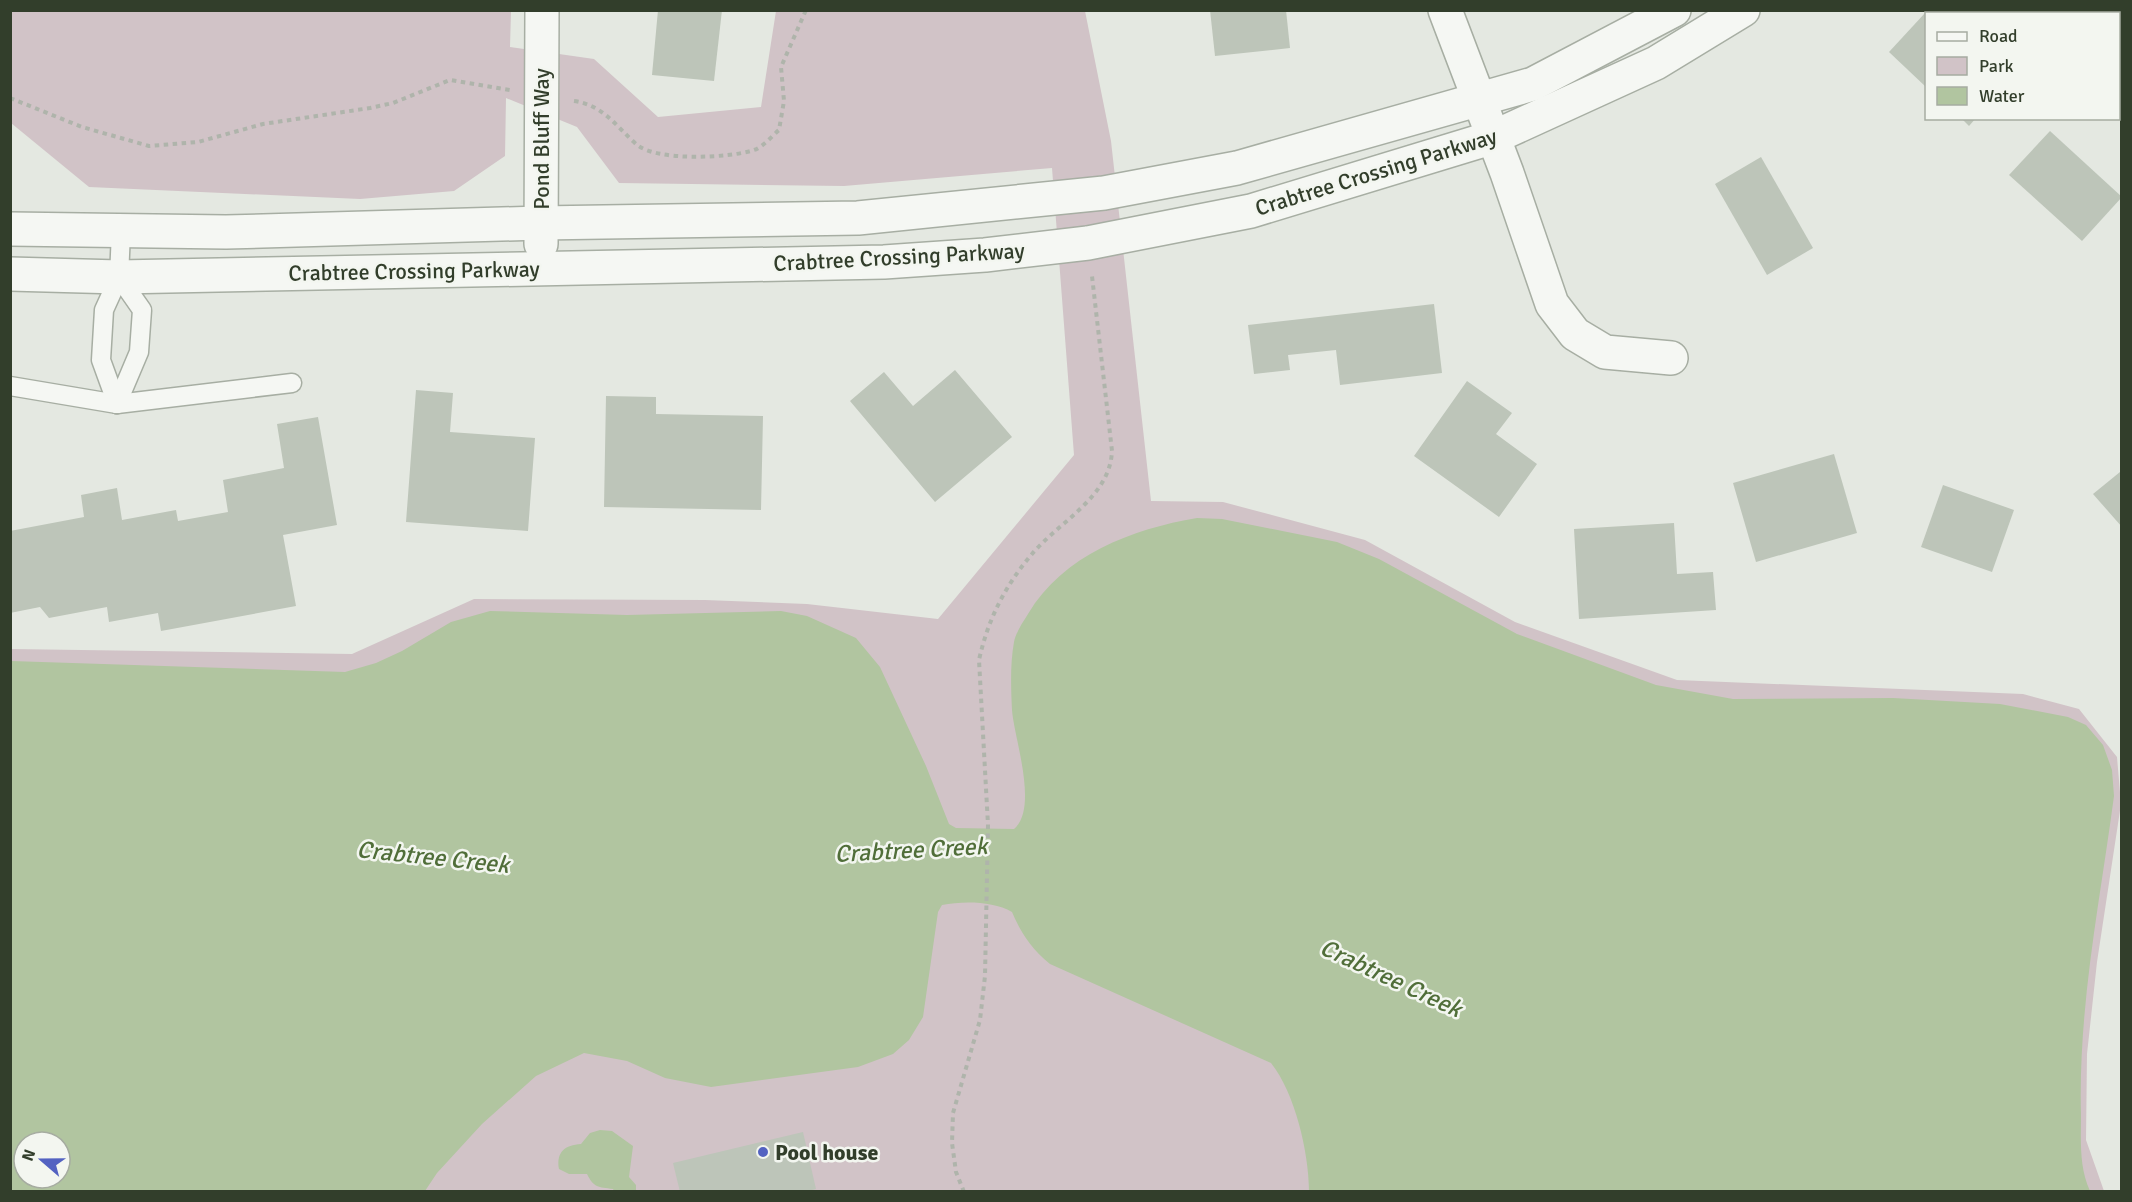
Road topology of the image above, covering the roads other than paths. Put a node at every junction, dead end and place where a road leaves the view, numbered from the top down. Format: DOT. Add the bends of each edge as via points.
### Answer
graph roads {
  1 [pos="542,10"];
  2 [pos="1445,10"];
  3 [pos="1674,10"];
  4 [pos="1743,10"];
  5 [pos="1480,101"];
  6 [pos="1494,137"];
  7 [pos="540,223"];
  8 [pos="10,229"];
  9 [pos="121,232"];
  10 [pos="541,267"];
  11 [pos="10,274"];
  12 [pos="119,277"];
  13 [pos="1671,358"];
  14 [pos="292,382"];
  15 [pos="10,386"];
  16 [pos="117,404"];
  1 -- 7 [label="street, Pond Bluff Way"];
  2 -- 5 [label="street"];
  3 -- 5 [label="street, Crabtree Crossing Parkway" via="1533,84"];
  4 -- 6 [label="street, Crabtree Crossing Parkway" via="1656,63"];
  5 -- 6 [label="street"];
  5 -- 7 [label="street, Crabtree Crossing Parkway" via="1237,168 1104,194 858,218"];
  6 -- 10 [label="street, Crabtree Crossing Parkway" via="1251,211 1088,243 884,262"];
  6 -- 13 [label="street" via="1552,304 1575,334 1605,352"];
  7 -- 9 [label="street, Crabtree Crossing Parkway"];
  7 -- 10 [label="street, Pond Bluff Way"];
  8 -- 9 [label="street, Crabtree Crossing Parkway"];
  9 -- 12 [label="lane"];
  10 -- 12 [label="street, Crabtree Crossing Parkway"];
  11 -- 12 [label="street, Crabtree Crossing Parkway"];
  12 -- 16 [label="lane" via="104,310 101,360"];
  12 -- 16 [label="lane" via="142,310 139,351"];
  14 -- 16 [label="lane"];
  15 -- 16 [label="lane"];
}
